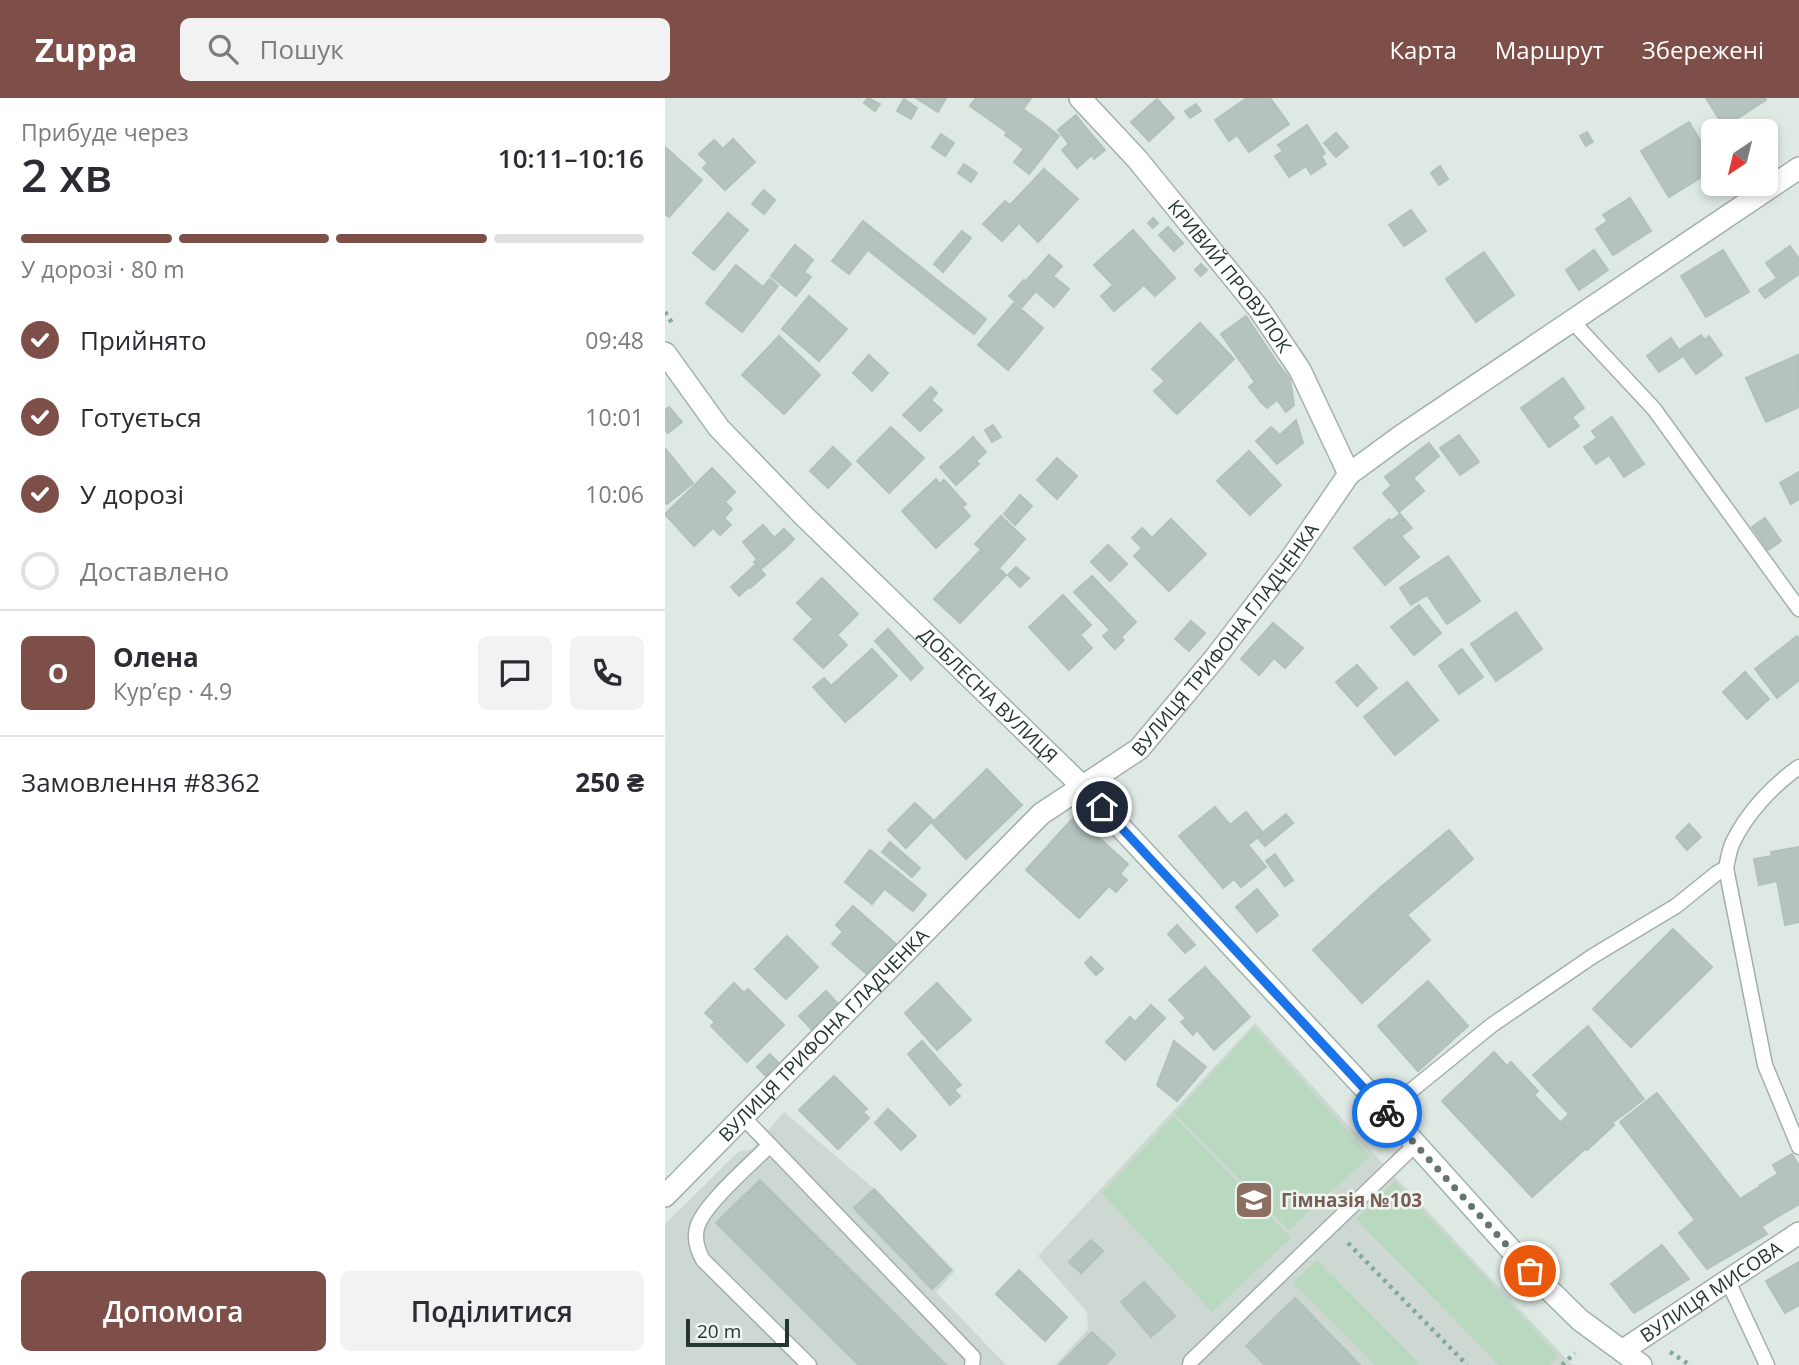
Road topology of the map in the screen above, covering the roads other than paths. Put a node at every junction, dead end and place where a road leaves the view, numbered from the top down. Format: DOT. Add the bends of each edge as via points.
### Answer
graph roads {
  1 [pos="1080,98"];
  2 [pos="1799,168"];
  3 [pos="1572,321"];
  4 [pos="665,353"];
  5 [pos="1349,474"];
  6 [pos="1799,609"];
  7 [pos="1799,767"];
  8 [pos="1083,787"];
  9 [pos="1726,869"];
  10 [pos="1386,1111"];
  11 [pos="743,1117"];
  12 [pos="770,1145"];
  13 [pos="1415,1145"];
  14 [pos="1799,1147"];
  15 [pos="665,1196"];
  16 [pos="1799,1233"];
  17 [pos="1727,1279"];
  18 [pos="1622,1351"];
  19 [pos="809,1365"];
  20 [pos="972,1365"];
  21 [pos="1190,1365"];
  22 [pos="1641,1365"];
  23 [pos="1767,1365"];
  1 -- 5 [label="street, КРИВИЙ ПРОВУЛОК" via="1137,159 1259,309 1300,370"];
  2 -- 3 [label="street, ВУЛИЦЯ ТРИФОНА ГЛАДЧЕНКА"];
  3 -- 5 [label="street, ВУЛИЦЯ ТРИФОНА ГЛАДЧЕНКА"];
  3 -- 6 [label="lane" via="1654,410"];
  4 -- 8 [label="street, ДОБЛЕСНА ВУЛИЦЯ" via="719,428"];
  5 -- 8 [label="street, ВУЛИЦЯ ТРИФОНА ГЛАДЧЕНКА" via="1282,571 1139,750"];
  7 -- 9 [label="lane" via="1749,816 1732,844"];
  8 -- 10 [label="street, ДОБЛЕСНА ВУЛИЦЯ"];
  8 -- 11 [label="street, ВУЛИЦЯ ТРИФОНА ГЛАДЧЕНКА" via="1041,814"];
  9 -- 10 [label="lane" via="1492,1025"];
  9 -- 14 [label="lane" via="1765,1065"];
  10 -- 13 [label="street, ДОБЛЕСНА ВУЛИЦЯ"];
  11 -- 12 [label="lane"];
  11 -- 15 [label="street, ВУЛИЦЯ ТРИФОНА ГЛАДЧЕНКА"];
  12 -- 19 [label="lane" via="704,1211 696,1229 698,1250"];
  12 -- 20 [label="lane" via="973,1357"];
  13 -- 18 [label="street, ДОБЛЕСНА ВУЛИЦЯ" via="1530,1271 1580,1320"];
  13 -- 21 [label="lane"];
  16 -- 17 [label="street, ВУЛИЦЯ МИСОВА"];
  17 -- 18 [label="street, ВУЛИЦЯ МИСОВА"];
  17 -- 23 [label="lane"];
  18 -- 22 [label="street, ДОБЛЕСНА ВУЛИЦЯ"];
}
